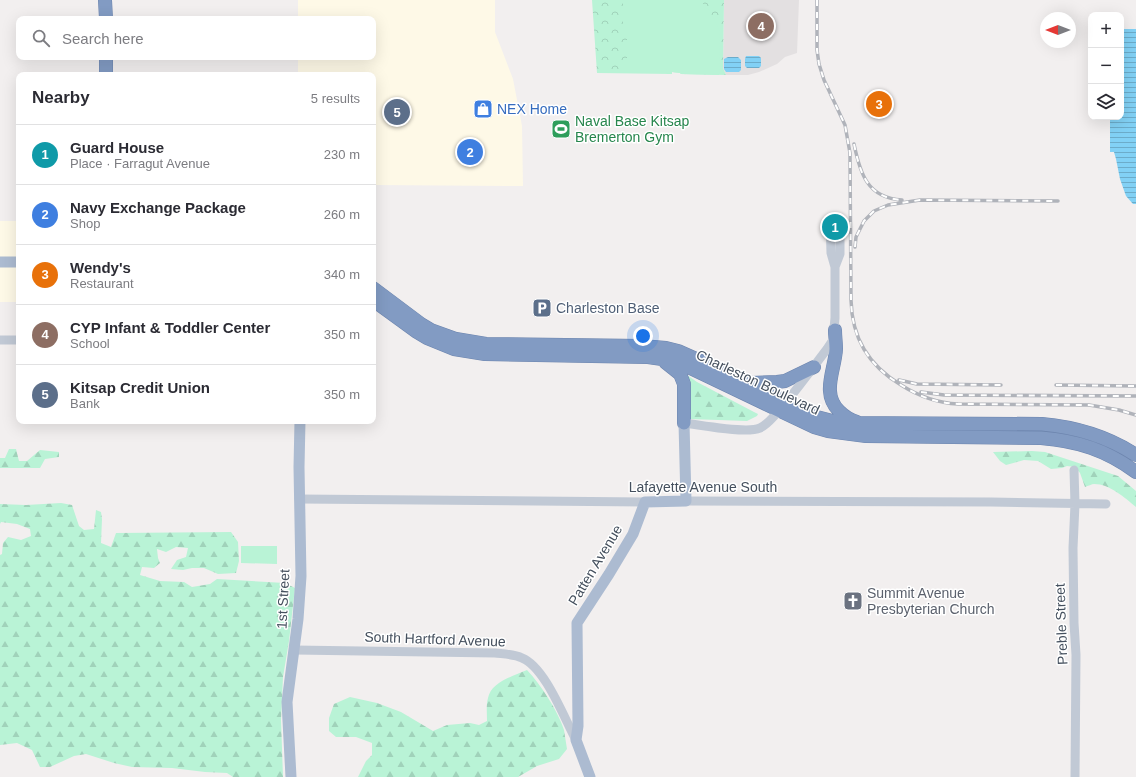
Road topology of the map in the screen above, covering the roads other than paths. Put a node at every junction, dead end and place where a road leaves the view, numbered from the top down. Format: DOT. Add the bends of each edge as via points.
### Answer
graph roads {
  1 [pos="106,0"];
  2 [pos="106,16"];
  3 [pos="106,60"];
  4 [pos="106,72"];
  5 [pos="830,219"];
  6 [pos="840,220"];
  7 [pos="0,262"];
  8 [pos="16,262"];
  9 [pos="835,267"];
  10 [pos="376,290"];
  11 [pos="376,302"];
  12 [pos="835,330"];
  13 [pos="0,340"];
  14 [pos="16,340"];
  15 [pos="660,359"];
  16 [pos="814,367"];
  17 [pos="750,383"];
  18 [pos="783,406"];
  19 [pos="684,423"];
  20 [pos="865,423"];
  21 [pos="300,424"];
  22 [pos="1136,454"];
  23 [pos="1074,470"];
  24 [pos="1136,472"];
  25 [pos="299,499"];
  26 [pos="686,501"];
  27 [pos="645,502"];
  28 [pos="1075,504"];
  29 [pos="1106,504"];
  30 [pos="294,650"];
  31 [pos="576,740"];
  32 [pos="291,777"];
  33 [pos="590,777"];
  34 [pos="1075,777"];
  1 -- 2 [label="highway"];
  3 -- 4 [label="highway"];
  5 -- 9 [label="street" via="831,253"];
  6 -- 9 [label="street" via="840,254"];
  7 -- 8 [label="main road"];
  9 -- 12 [label="street"];
  10 -- 17 [label="highway, Charleston Boulevard" via="422,324 456,339 486,344 623,345 666,348"];
  11 -- 15 [label="highway, Charleston Boulevard" via="417,332 454,348 486,354"];
  12 -- 16 [label="street" via="833,340"];
  12 -- 20 [label="highway" via="836,350 829,385 831,400 846,417"];
  13 -- 14 [label="street"];
  15 -- 18 [label="highway, Charleston Boulevard" via="684,365"];
  15 -- 19 [label="highway" via="681,376 684,384"];
  16 -- 17 [label="highway" via="784,381"];
  16 -- 18 [label="street"];
  17 -- 18 [label="highway, Charleston Boulevard"];
  18 -- 19 [label="street" via="768,422 752,430"];
  18 -- 20 [label="highway, Charleston Boulevard" via="840,423"];
  18 -- 24 [label="highway, Charleston Boulevard" via="814,427 828,432 858,436 1041,438 1072,441 1112,456"];
  19 -- 26 [label="main road"];
  20 -- 22 [label="highway, Charleston Boulevard" via="1063,426 1098,435"];
  21 -- 25 [label="main road, 1st Street"];
  23 -- 28 [label="street, Preble Street"];
  25 -- 27 [label="street, Lafayette Avenue South"];
  25 -- 30 [label="main road, 1st Street" via="301,576"];
  26 -- 27 [label="main road, Lafayette Avenue South"];
  26 -- 28 [label="street, Lafayette Avenue South"];
  27 -- 31 [label="main road, Patten Avenue" via="633,534 577,623"];
  28 -- 29 [label="street, Lafayette Avenue South"];
  28 -- 34 [label="street, Preble Street"];
  30 -- 31 [label="street, South Hartford Avenue" via="495,652 522,658 533,664 543,675"];
  30 -- 32 [label="main road, 1st Street" via="287,702"];
  31 -- 33 [label="main road"];
}
